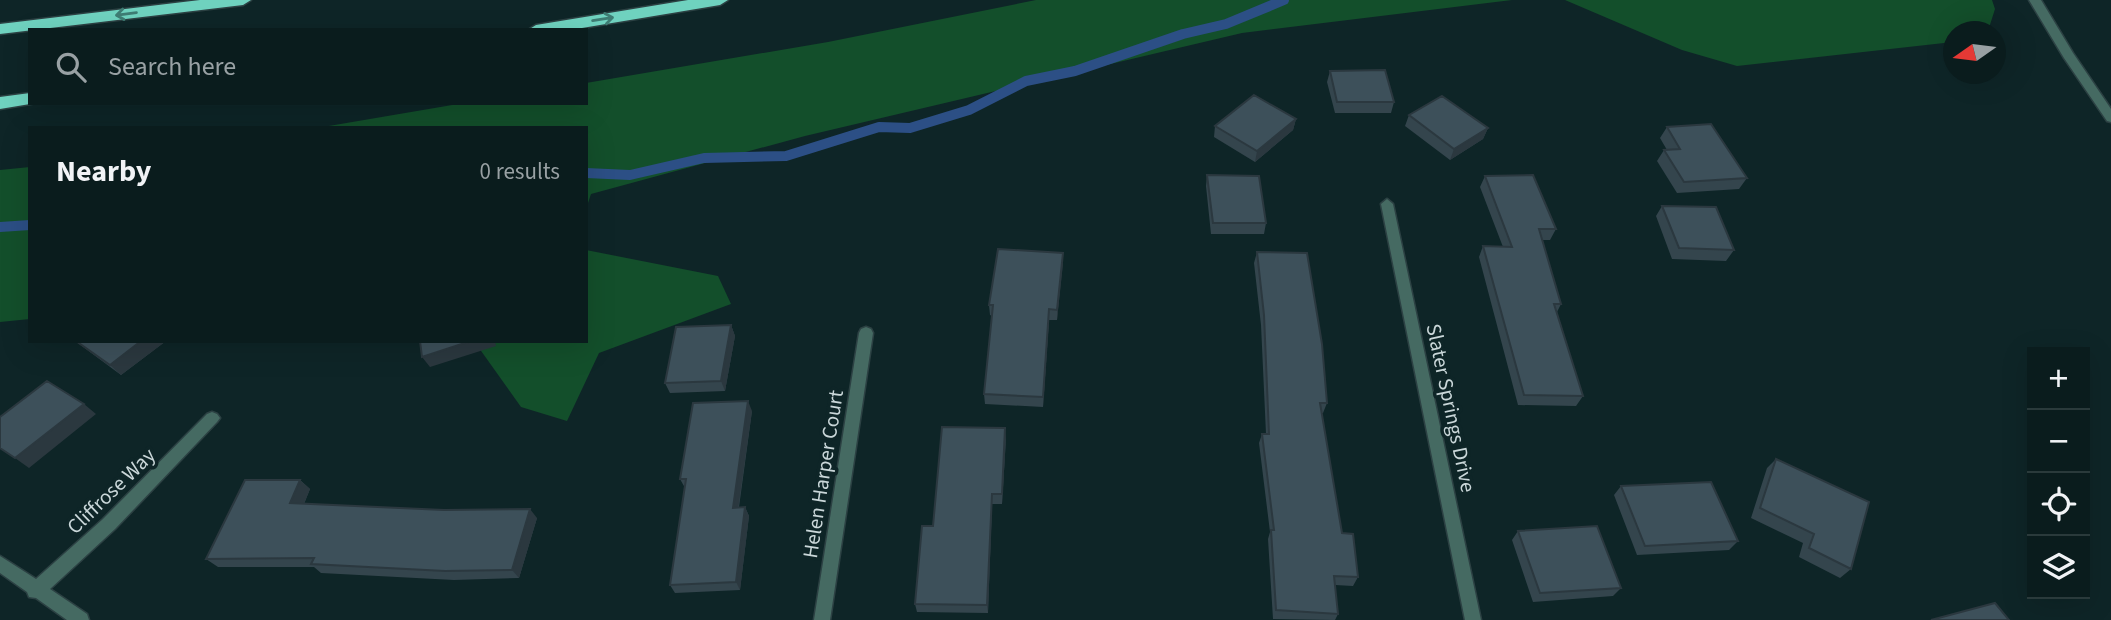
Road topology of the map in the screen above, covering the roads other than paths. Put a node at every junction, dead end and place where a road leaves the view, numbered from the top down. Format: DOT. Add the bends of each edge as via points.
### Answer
graph roads {
  1 [pos="243,0"];
  2 [pos="720,0"];
  3 [pos="2035,0"];
  4 [pos="548,28"];
  5 [pos="0,29"];
  6 [pos="28,99"];
  7 [pos="0,103"];
  8 [pos="2111,118"];
  9 [pos="1387,204"];
  10 [pos="866,333"];
  11 [pos="212,418"];
  12 [pos="0,564"];
  13 [pos="35,591"];
  14 [pos="81,620"];
  15 [pos="822,620"];
  16 [pos="1473,620"];
  1 -- 5 [label="highway, one-way"];
  4 -- 2 [label="highway, one-way"];
  3 -- 8 [label="street"];
  6 -- 7 [label="highway"];
  9 -- 16 [label="street, Slater Springs Drive"];
  10 -- 15 [label="street, Helen Harper Court"];
  11 -- 13 [label="street, Cliffrose Way" via="109,524"];
  12 -- 13 [label="street"];
  13 -- 14 [label="street"];
}
